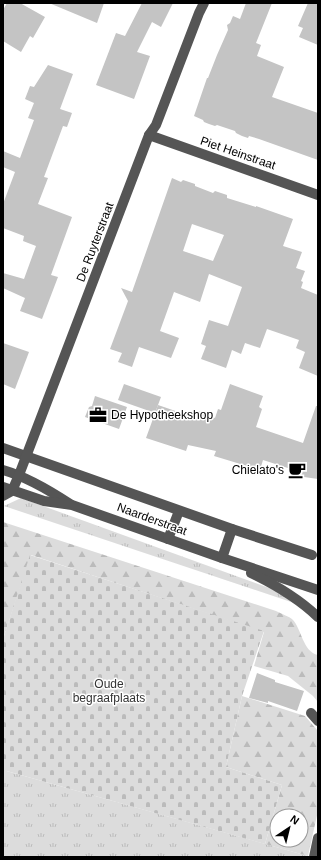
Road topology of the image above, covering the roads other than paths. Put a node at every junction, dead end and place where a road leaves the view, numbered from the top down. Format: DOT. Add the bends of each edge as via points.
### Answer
graph roads {
  1 [pos="204,3"];
  2 [pos="149,135"];
  3 [pos="318,195"];
  4 [pos="3,448"];
  5 [pos="26,457"];
  6 [pos="3,470"];
  7 [pos="20,475"];
  8 [pos="6,491"];
  9 [pos="72,505"];
  10 [pos="179,511"];
  11 [pos="232,529"];
  12 [pos="168,539"];
  13 [pos="312,555"];
  14 [pos="222,558"];
  15 [pos="318,590"];
  16 [pos="318,616"];
  17 [pos="311,713"];
  18 [pos="318,721"];
  19 [pos="318,838"];
  20 [pos="314,857"];
  1 -- 2 [label="street, De Ruyterstraat" via="156,125"];
  2 -- 3 [label="street, Piet Heinstraat"];
  2 -- 5 [label="street, De Ruyterstraat"];
  4 -- 5 [label="street"];
  5 -- 7 [label="street, De Ruyterstraat"];
  5 -- 10 [label="street"];
  6 -- 7 [label="street, Naarderstraat"];
  7 -- 8 [label="street, De Ruyterstraat"];
  7 -- 9 [label="street, Naarderstraat"];
  8 -- 9 [label="street, Naarderstraat"];
  9 -- 12 [label="street, Naarderstraat"];
  10 -- 11 [label="street"];
  10 -- 12 [label="street"];
  11 -- 13 [label="street"];
  11 -- 14 [label="street"];
  12 -- 14 [label="street, Naarderstraat"];
  14 -- 15 [label="street, Naarderstraat"];
  14 -- 16 [label="street, Naarderstraat" via="280,587"];
  17 -- 18 [label="street"];
  19 -- 20 [label="street"];
}
